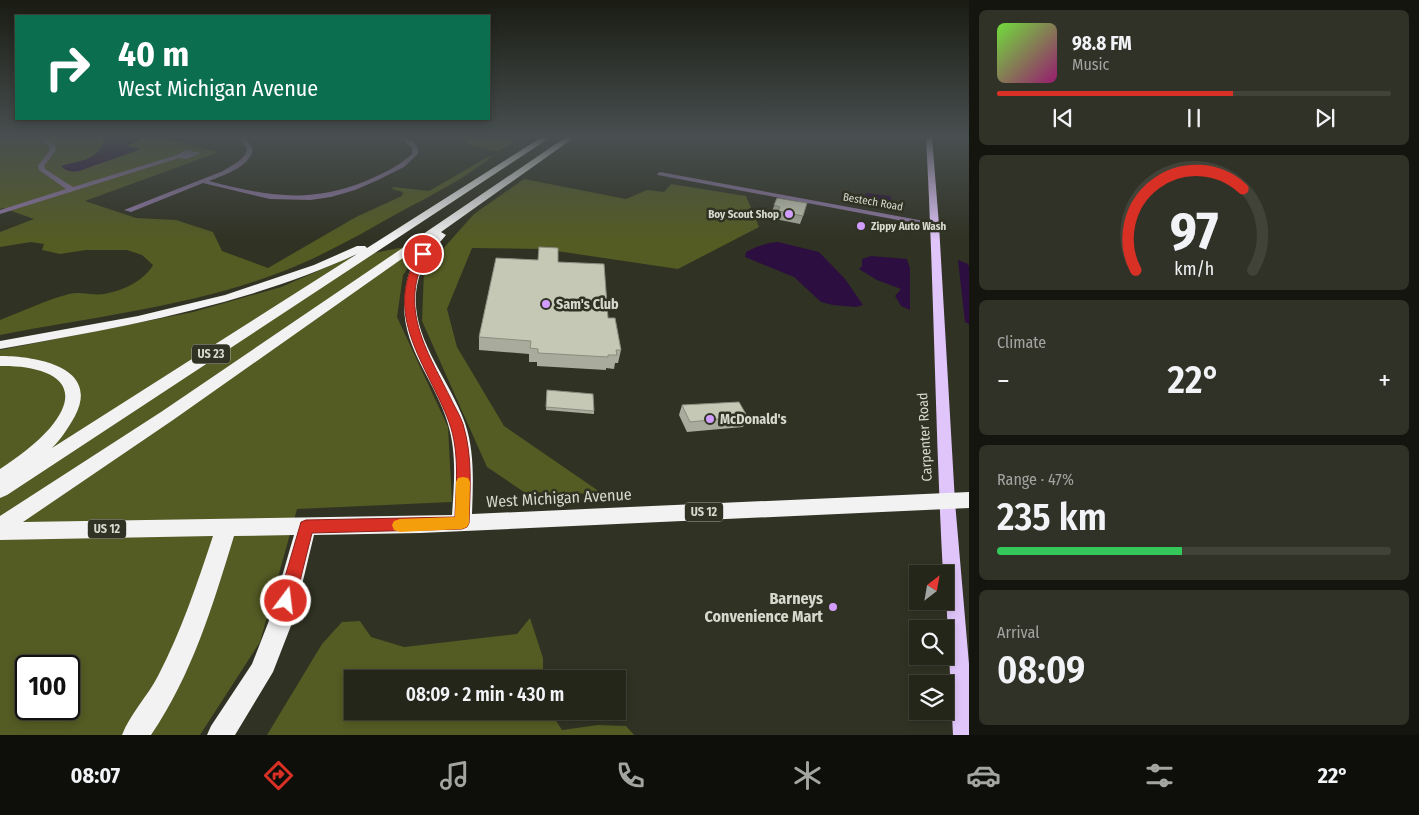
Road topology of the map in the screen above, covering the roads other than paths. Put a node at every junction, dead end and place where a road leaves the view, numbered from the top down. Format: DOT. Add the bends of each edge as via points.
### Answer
graph roads {
  1 [pos="44,171"];
  2 [pos="135,171"];
  3 [pos="224,171"];
  4 [pos="389,171"];
  5 [pos="495,171"];
  6 [pos="522,171"];
  7 [pos="931,171"];
  8 [pos="660,174"];
  9 [pos="204,181"];
  10 [pos="72,190"];
  11 [pos="483,198"];
  12 [pos="128,210"];
  13 [pos="0,212"];
  14 [pos="421,219"];
  15 [pos="935,225"];
  16 [pos="0,345"];
  17 [pos="0,361"];
  18 [pos="0,479"];
  19 [pos="0,490"];
  20 [pos="969,500"];
  21 [pos="947,502"];
  22 [pos="462,523"];
  23 [pos="1,527"];
  24 [pos="306,527"];
  25 [pos="226,528"];
  26 [pos="135,735"];
  27 [pos="220,735"];
  28 [pos="964,735"];
  1 -- 10 [label="street"];
  2 -- 10 [label="street"];
  3 -- 9 [label="street"];
  4 -- 9 [label="street" via="369,182 326,196 285,200"];
  5 -- 14 [label="highway, US 23"];
  6 -- 11 [label="highway, US 23"];
  7 -- 15 [label="main road, Carpenter Road"];
  8 -- 15 [label="street, Bestech Road"];
  9 -- 12 [label="street"];
  10 -- 13 [label="street"];
  11 -- 22 [label="highway" via="432,243 415,268 411,283 410,315 415,336 456,423 464,458"];
  11 -- 23 [label="highway, US 23"];
  14 -- 16 [label="highway" via="335,261 245,294 162,315"];
  14 -- 19 [label="highway, US 23"];
  15 -- 21 [label="main road, Carpenter Road"];
  17 -- 18 [label="highway" via="31,361 46,365 61,372 70,381 74,393 61,426"];
  20 -- 21 [label="highway, West Michigan Avenue / US 12"];
  21 -- 22 [label="highway, West Michigan Avenue / US 12"];
  21 -- 28 [label="main road, Carpenter Road"];
  22 -- 24 [label="highway, West Michigan Avenue / US 12"];
  23 -- 25 [label="highway, West Michigan Avenue / US 12" via="43,530"];
  24 -- 25 [label="highway, West Michigan Avenue / US 12"];
  24 -- 27 [label="highway" via="282,618 261,672"];
  25 -- 26 [label="highway" via="202,602 169,684"];
}
